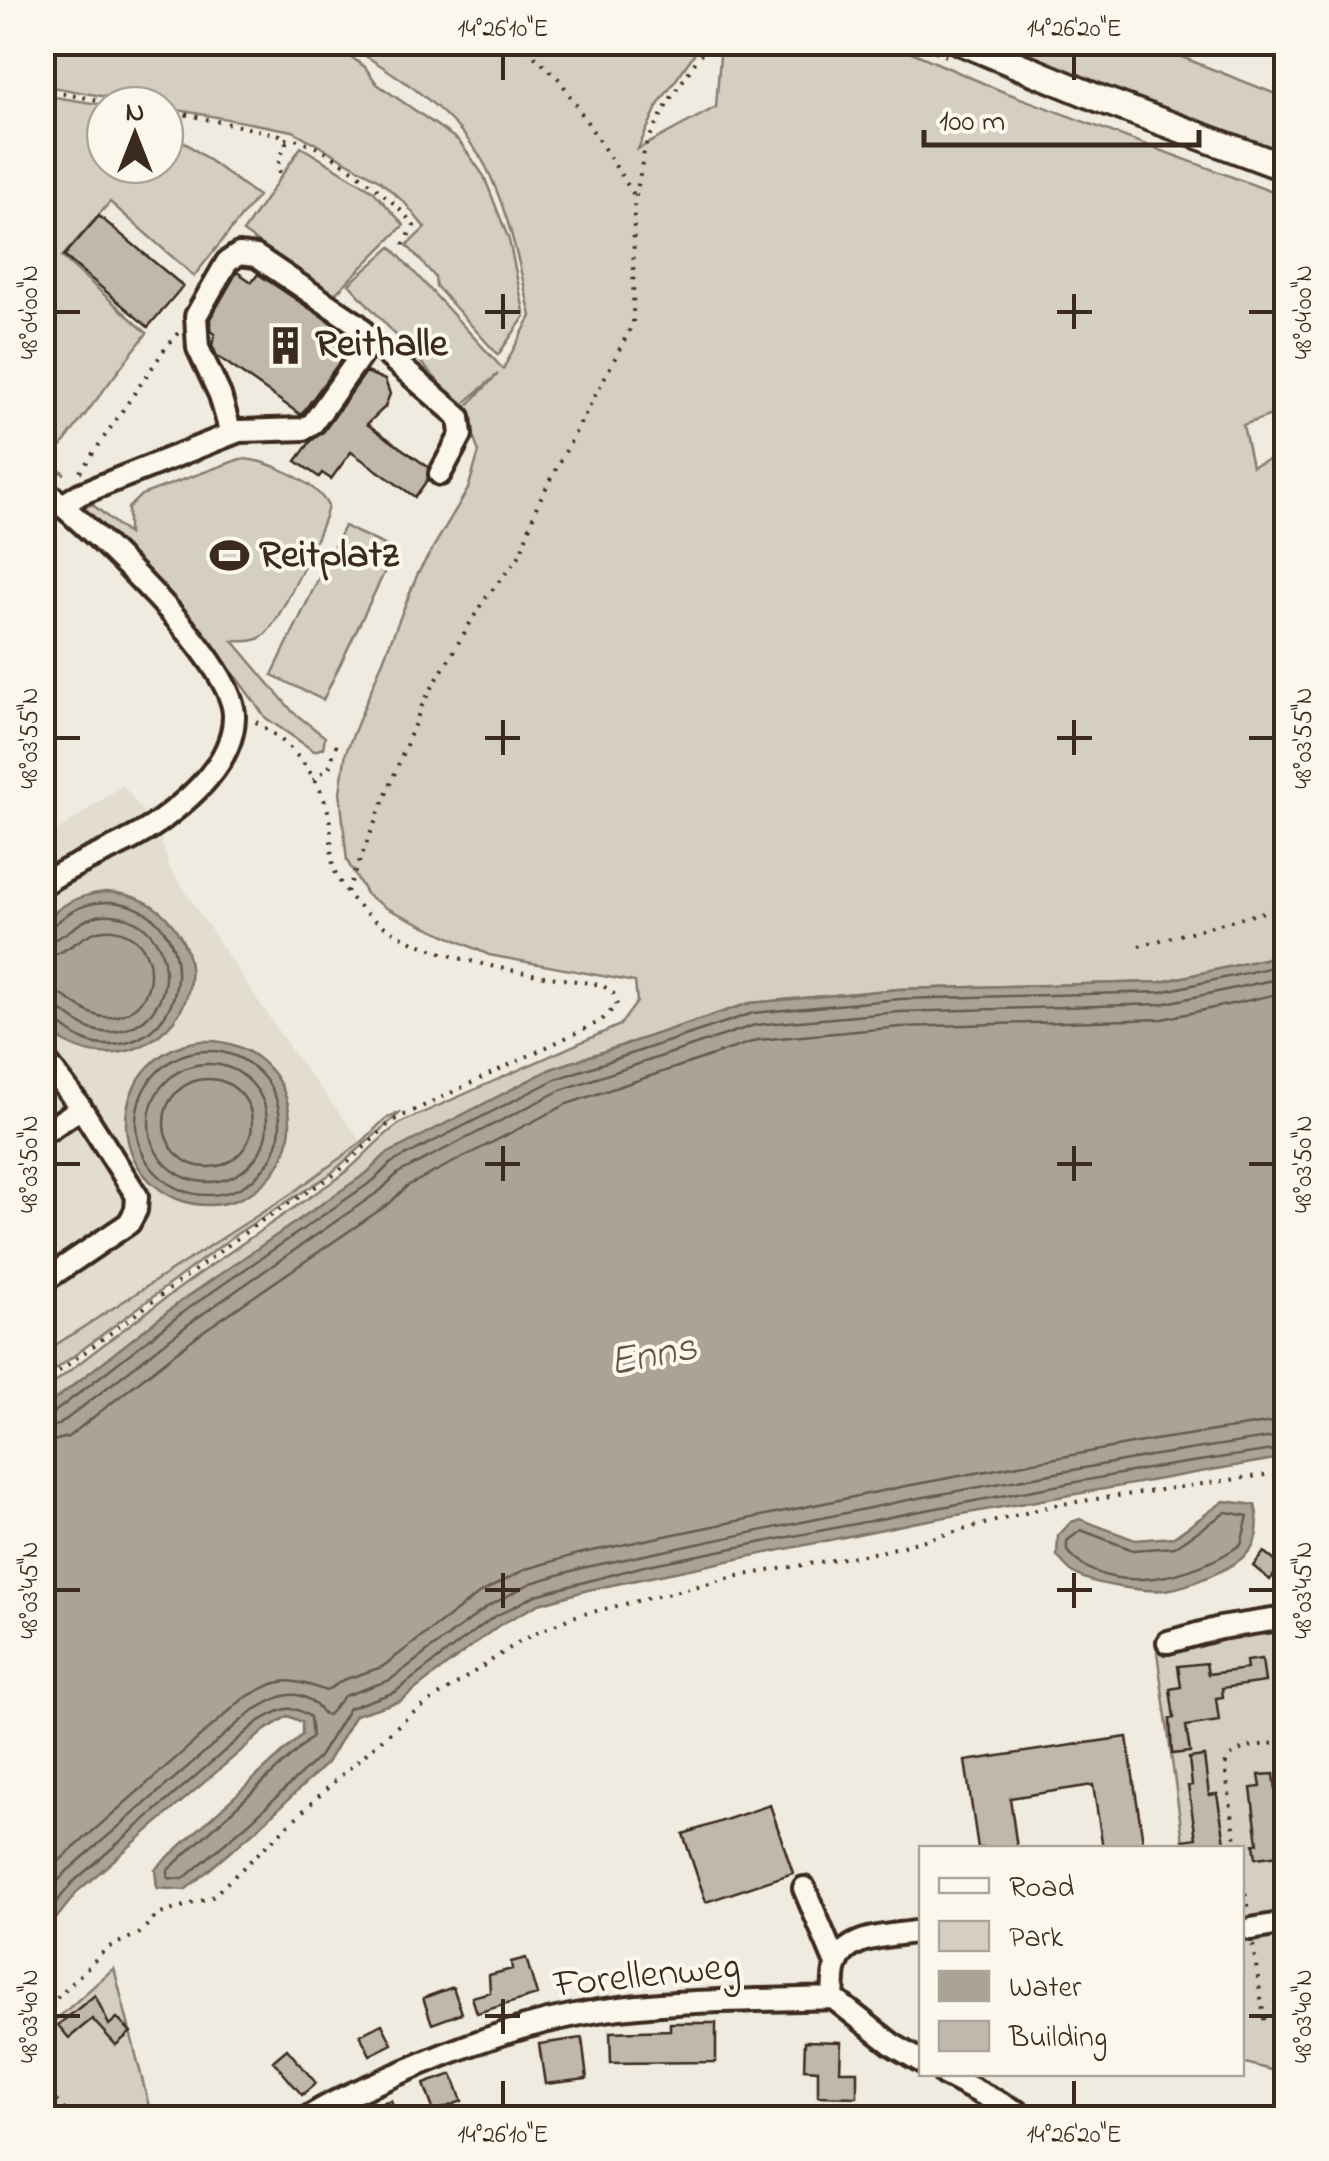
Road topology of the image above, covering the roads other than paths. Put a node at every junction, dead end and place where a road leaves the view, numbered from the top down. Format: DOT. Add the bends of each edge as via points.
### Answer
graph roads {
  1 [pos="962,42"];
  2 [pos="1286,168"];
  3 [pos="371,341"];
  4 [pos="231,434"];
  5 [pos="440,474"];
  6 [pos="42,488"];
  7 [pos="66,502"];
  8 [pos="42,886"];
  9 [pos="42,1056"];
  10 [pos="81,1108"];
  11 [pos="42,1134"];
  12 [pos="42,1282"];
  13 [pos="1286,1618"];
  14 [pos="1168,1642"];
  15 [pos="804,1888"];
  16 [pos="1286,1924"];
  17 [pos="1251,1930"];
  18 [pos="914,1932"];
  19 [pos="836,1964"];
  20 [pos="833,1998"];
  21 [pos="919,2060"];
  22 [pos="948,2076"];
  23 [pos="307,2118"];
  24 [pos="1029,2118"];
  1 -- 2 [label="main road"];
  3 -- 4 [label="street" via="304,429"];
  3 -- 4 [label="street" via="256,256 228,262 204,299 196,330"];
  3 -- 5 [label="street" via="458,416 461,435"];
  4 -- 7 [label="street"];
  6 -- 7 [label="street"];
  7 -- 8 [label="street" via="204,650 226,683 234,717 212,773 154,826"];
  9 -- 10 [label="street"];
  10 -- 11 [label="street"];
  10 -- 12 [label="street" via="131,1183 136,1210 129,1223"];
  13 -- 14 [label="street"];
  15 -- 19 [label="street"];
  16 -- 17 [label="street"];
  18 -- 19 [label="street" via="859,1942"];
  19 -- 20 [label="street"];
  20 -- 21 [label="street"];
  20 -- 23 [label="street, Forellenweg" via="673,2003 550,2020 449,2051"];
  22 -- 24 [label="street"];
}
